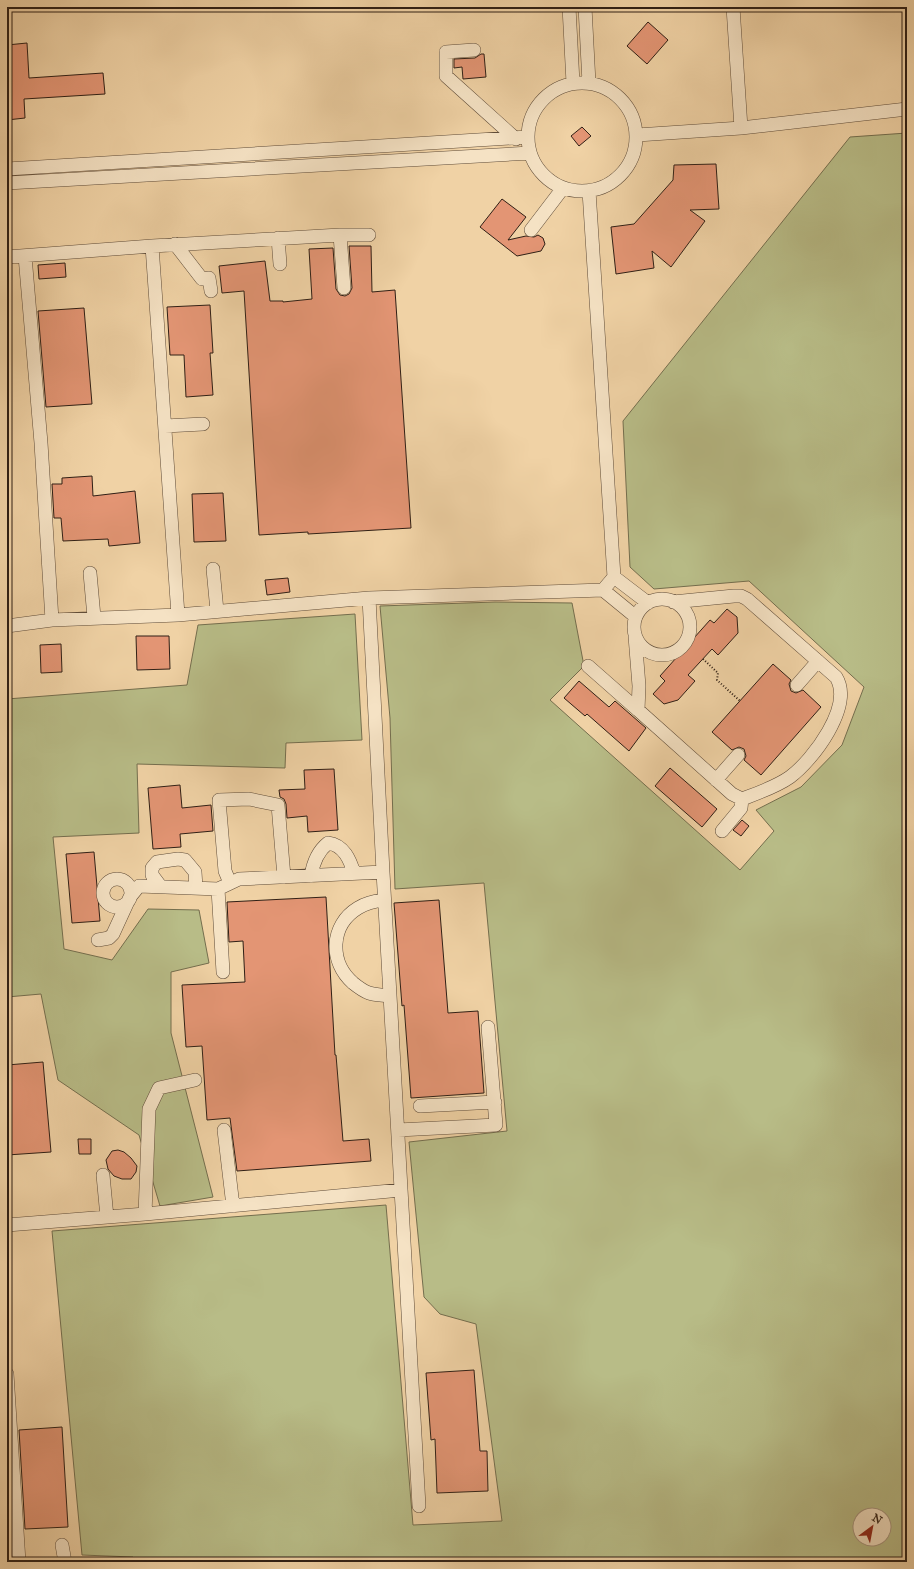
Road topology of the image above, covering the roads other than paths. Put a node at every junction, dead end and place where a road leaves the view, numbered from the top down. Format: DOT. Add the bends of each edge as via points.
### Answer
graph roads {
  1 [pos="569,7"];
  2 [pos="585,7"];
  3 [pos="733,7"];
  4 [pos="474,50"];
  5 [pos="573,83"];
  6 [pos="589,83"];
  7 [pos="907,109"];
  8 [pos="742,128"];
  9 [pos="637,135"];
  10 [pos="522,138"];
  11 [pos="530,153"];
  12 [pos="7,169"];
  13 [pos="7,183"];
  14 [pos="563,188"];
  15 [pos="589,191"];
  16 [pos="531,230"];
  17 [pos="340,235"];
  18 [pos="369,235"];
  19 [pos="278,238"];
  20 [pos="175,244"];
  21 [pos="152,246"];
  22 [pos="25,256"];
  23 [pos="7,257"];
  24 [pos="280,264"];
  25 [pos="344,288"];
  26 [pos="211,291"];
  27 [pos="203,424"];
  28 [pos="165,426"];
  29 [pos="213,569"];
  30 [pos="90,573"];
  31 [pos="614,577"];
  32 [pos="603,590"];
  33 [pos="369,598"];
  34 [pos="673,602"];
  35 [pos="648,603"];
  36 [pos="217,611"];
  37 [pos="178,615"];
  38 [pos="94,617"];
  39 [pos="636,617"];
  40 [pos="52,620"];
  41 [pos="7,626"];
  42 [pos="636,636"];
  43 [pos="818,661"];
  44 [pos="588,666"];
  45 [pos="797,685"];
  46 [pos="638,710"];
  47 [pos="738,755"];
  48 [pos="716,780"];
  49 [pos="742,799"];
  50 [pos="722,831"];
  51 [pos="383,872"];
  52 [pos="354,873"];
  53 [pos="311,876"];
  54 [pos="284,877"];
  55 [pos="224,886"];
  56 [pos="161,887"];
  57 [pos="196,888"];
  58 [pos="384,900"];
  59 [pos="98,940"];
  60 [pos="223,972"];
  61 [pos="390,996"];
  62 [pos="488,1027"];
  63 [pos="195,1080"];
  64 [pos="495,1102"];
  65 [pos="420,1106"];
  66 [pos="224,1130"];
  67 [pos="398,1130"];
  68 [pos="104,1175"];
  69 [pos="401,1190"];
  70 [pos="233,1206"];
  71 [pos="145,1214"];
  72 [pos="107,1217"];
  73 [pos="7,1226"];
  74 [pos="7,1374"];
  75 [pos="419,1506"];
  76 [pos="62,1545"];
  77 [pos="19,1562"];
  78 [pos="65,1562"];
  1 -- 5 [label="lane"];
  2 -- 6 [label="lane"];
  3 -- 8 [label="lane"];
  4 -- 10 [label="lane" via="446,52 446,76"];
  5 -- 6 [label="lane"];
  5 -- 10 [label="lane" via="547,95 536,107"];
  6 -- 9 [label="lane" via="610,90 623,102 633,117"];
  7 -- 8 [label="lane"];
  8 -- 9 [label="lane"];
  9 -- 15 [label="lane" via="635,151 629,166 605,187"];
  10 -- 11 [label="lane"];
  10 -- 12 [label="lane"];
  11 -- 13 [label="lane"];
  11 -- 14 [label="lane" via="537,168 548,180"];
  14 -- 15 [label="lane"];
  14 -- 16 [label="lane"];
  15 -- 31 [label="lane"];
  17 -- 18 [label="lane"];
  17 -- 19 [label="lane"];
  17 -- 25 [label="lane"];
  19 -- 20 [label="lane"];
  19 -- 24 [label="lane"];
  20 -- 21 [label="lane"];
  20 -- 26 [label="lane" via="202,279 209,278"];
  21 -- 22 [label="lane"];
  21 -- 28 [label="lane"];
  22 -- 23 [label="lane"];
  22 -- 40 [label="lane" via="41,443"];
  27 -- 28 [label="lane"];
  28 -- 37 [label="lane"];
  29 -- 36 [label="lane"];
  30 -- 38 [label="lane"];
  31 -- 32 [label="lane"];
  31 -- 35 [label="lane"];
  32 -- 33 [label="lane"];
  32 -- 39 [label="lane"];
  33 -- 36 [label="lane"];
  33 -- 51 [label="lane"];
  34 -- 35 [label="lane" via="656,600"];
  34 -- 42 [label="lane" via="687,614 690,623 690,632 681,648 673,653 655,654 646,650"];
  34 -- 43 [label="lane" via="734,596 747,598"];
  35 -- 39 [label="lane"];
  36 -- 37 [label="lane"];
  37 -- 38 [label="lane"];
  38 -- 40 [label="lane"];
  39 -- 42 [label="lane"];
  40 -- 41 [label="lane"];
  42 -- 46 [label="lane"];
  43 -- 45 [label="lane"];
  43 -- 49 [label="lane" via="836,677 842,690 839,708 829,729 817,749 789,777"];
  44 -- 46 [label="lane"];
  46 -- 48 [label="lane"];
  47 -- 48 [label="lane"];
  48 -- 49 [label="lane"];
  49 -- 50 [label="lane" via="741,808"];
  51 -- 52 [label="lane"];
  51 -- 58 [label="lane"];
  52 -- 53 [label="lane"];
  52 -- 53 [label="lane" via="345,852 328,843 317,856"];
  53 -- 54 [label="lane"];
  54 -- 55 [label="lane" via="239,879"];
  54 -- 55 [label="lane" via="278,806 248,799 219,800"];
  55 -- 57 [label="lane"];
  55 -- 60 [label="lane"];
  56 -- 57 [label="lane"];
  56 -- 57 [label="lane" via="152,875 152,868 157,862 178,859 185,860 194,872"];
  56 -- 59 [label="lane" via="139,886 130,897 113,934 109,938"];
  58 -- 61 [label="lane"];
  58 -- 61 [label="lane" via="358,907 350,914 339,931 336,948 341,970 349,980 368,993"];
  61 -- 67 [label="lane"];
  62 -- 64 [label="lane"];
  63 -- 71 [label="lane" via="159,1088 149,1108"];
  64 -- 65 [label="lane"];
  64 -- 67 [label="lane" via="496,1125"];
  66 -- 70 [label="lane"];
  67 -- 69 [label="lane"];
  68 -- 72 [label="lane"];
  69 -- 70 [label="lane"];
  69 -- 75 [label="lane"];
  70 -- 71 [label="lane"];
  71 -- 72 [label="lane"];
  72 -- 73 [label="lane"];
  74 -- 77 [label="lane"];
  76 -- 78 [label="lane"];
}
